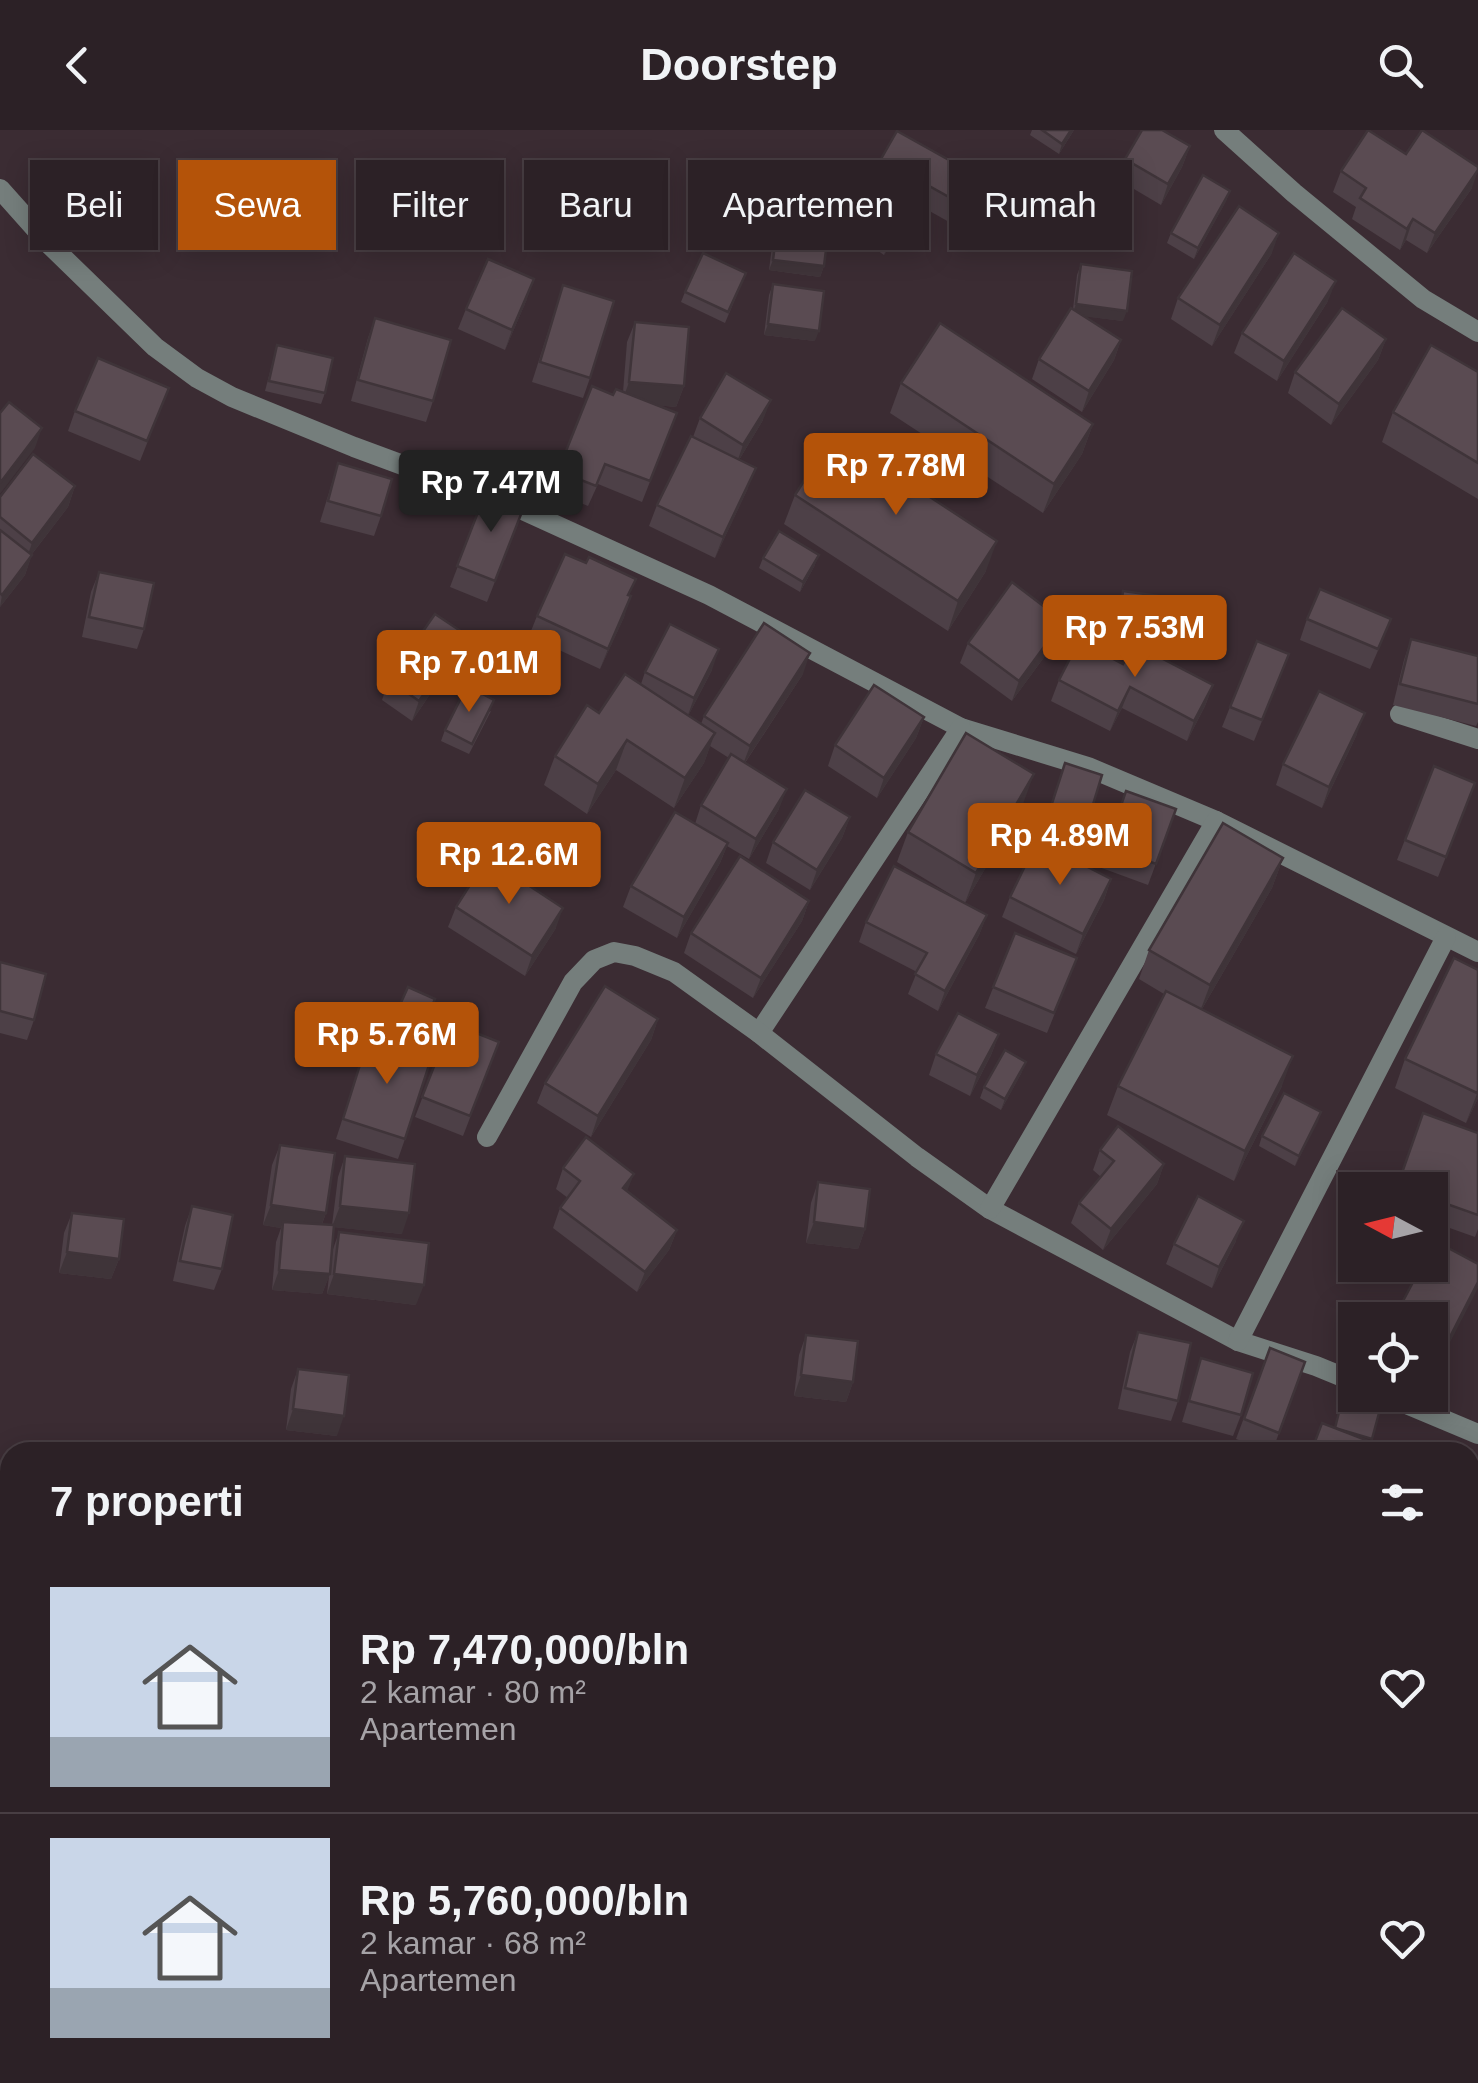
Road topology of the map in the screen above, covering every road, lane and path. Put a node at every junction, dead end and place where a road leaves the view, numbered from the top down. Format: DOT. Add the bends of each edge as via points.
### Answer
graph roads {
  1 [pos="1224,130"];
  2 [pos="0,189"];
  3 [pos="1478,332"];
  4 [pos="1400,714"];
  5 [pos="961,728"];
  6 [pos="1478,739"];
  7 [pos="1216,821"];
  8 [pos="1446,937"];
  9 [pos="1478,952"];
  10 [pos="759,1033"];
  11 [pos="487,1137"];
  12 [pos="990,1209"];
  13 [pos="1238,1341"];
  14 [pos="1338,1375"];
  15 [pos="1426,1412"];
  16 [pos="1478,1434"];
  1 -- 3 [label="street" via="1423,299"];
  2 -- 5 [label="street" via="155,347 197,378 286,421 516,507 656,571"];
  4 -- 6 [label="street"];
  5 -- 7 [label="street" via="1088,766"];
  5 -- 10 [label="street"];
  7 -- 8 [label="street"];
  7 -- 12 [label="street"];
  8 -- 9 [label="street"];
  8 -- 13 [label="street"];
  10 -- 11 [label="street" via="674,972 614,952 594,960 573,982"];
  10 -- 12 [label="street"];
  12 -- 13 [label="street"];
  13 -- 14 [label="street"];
  15 -- 16 [label="street"];
}
